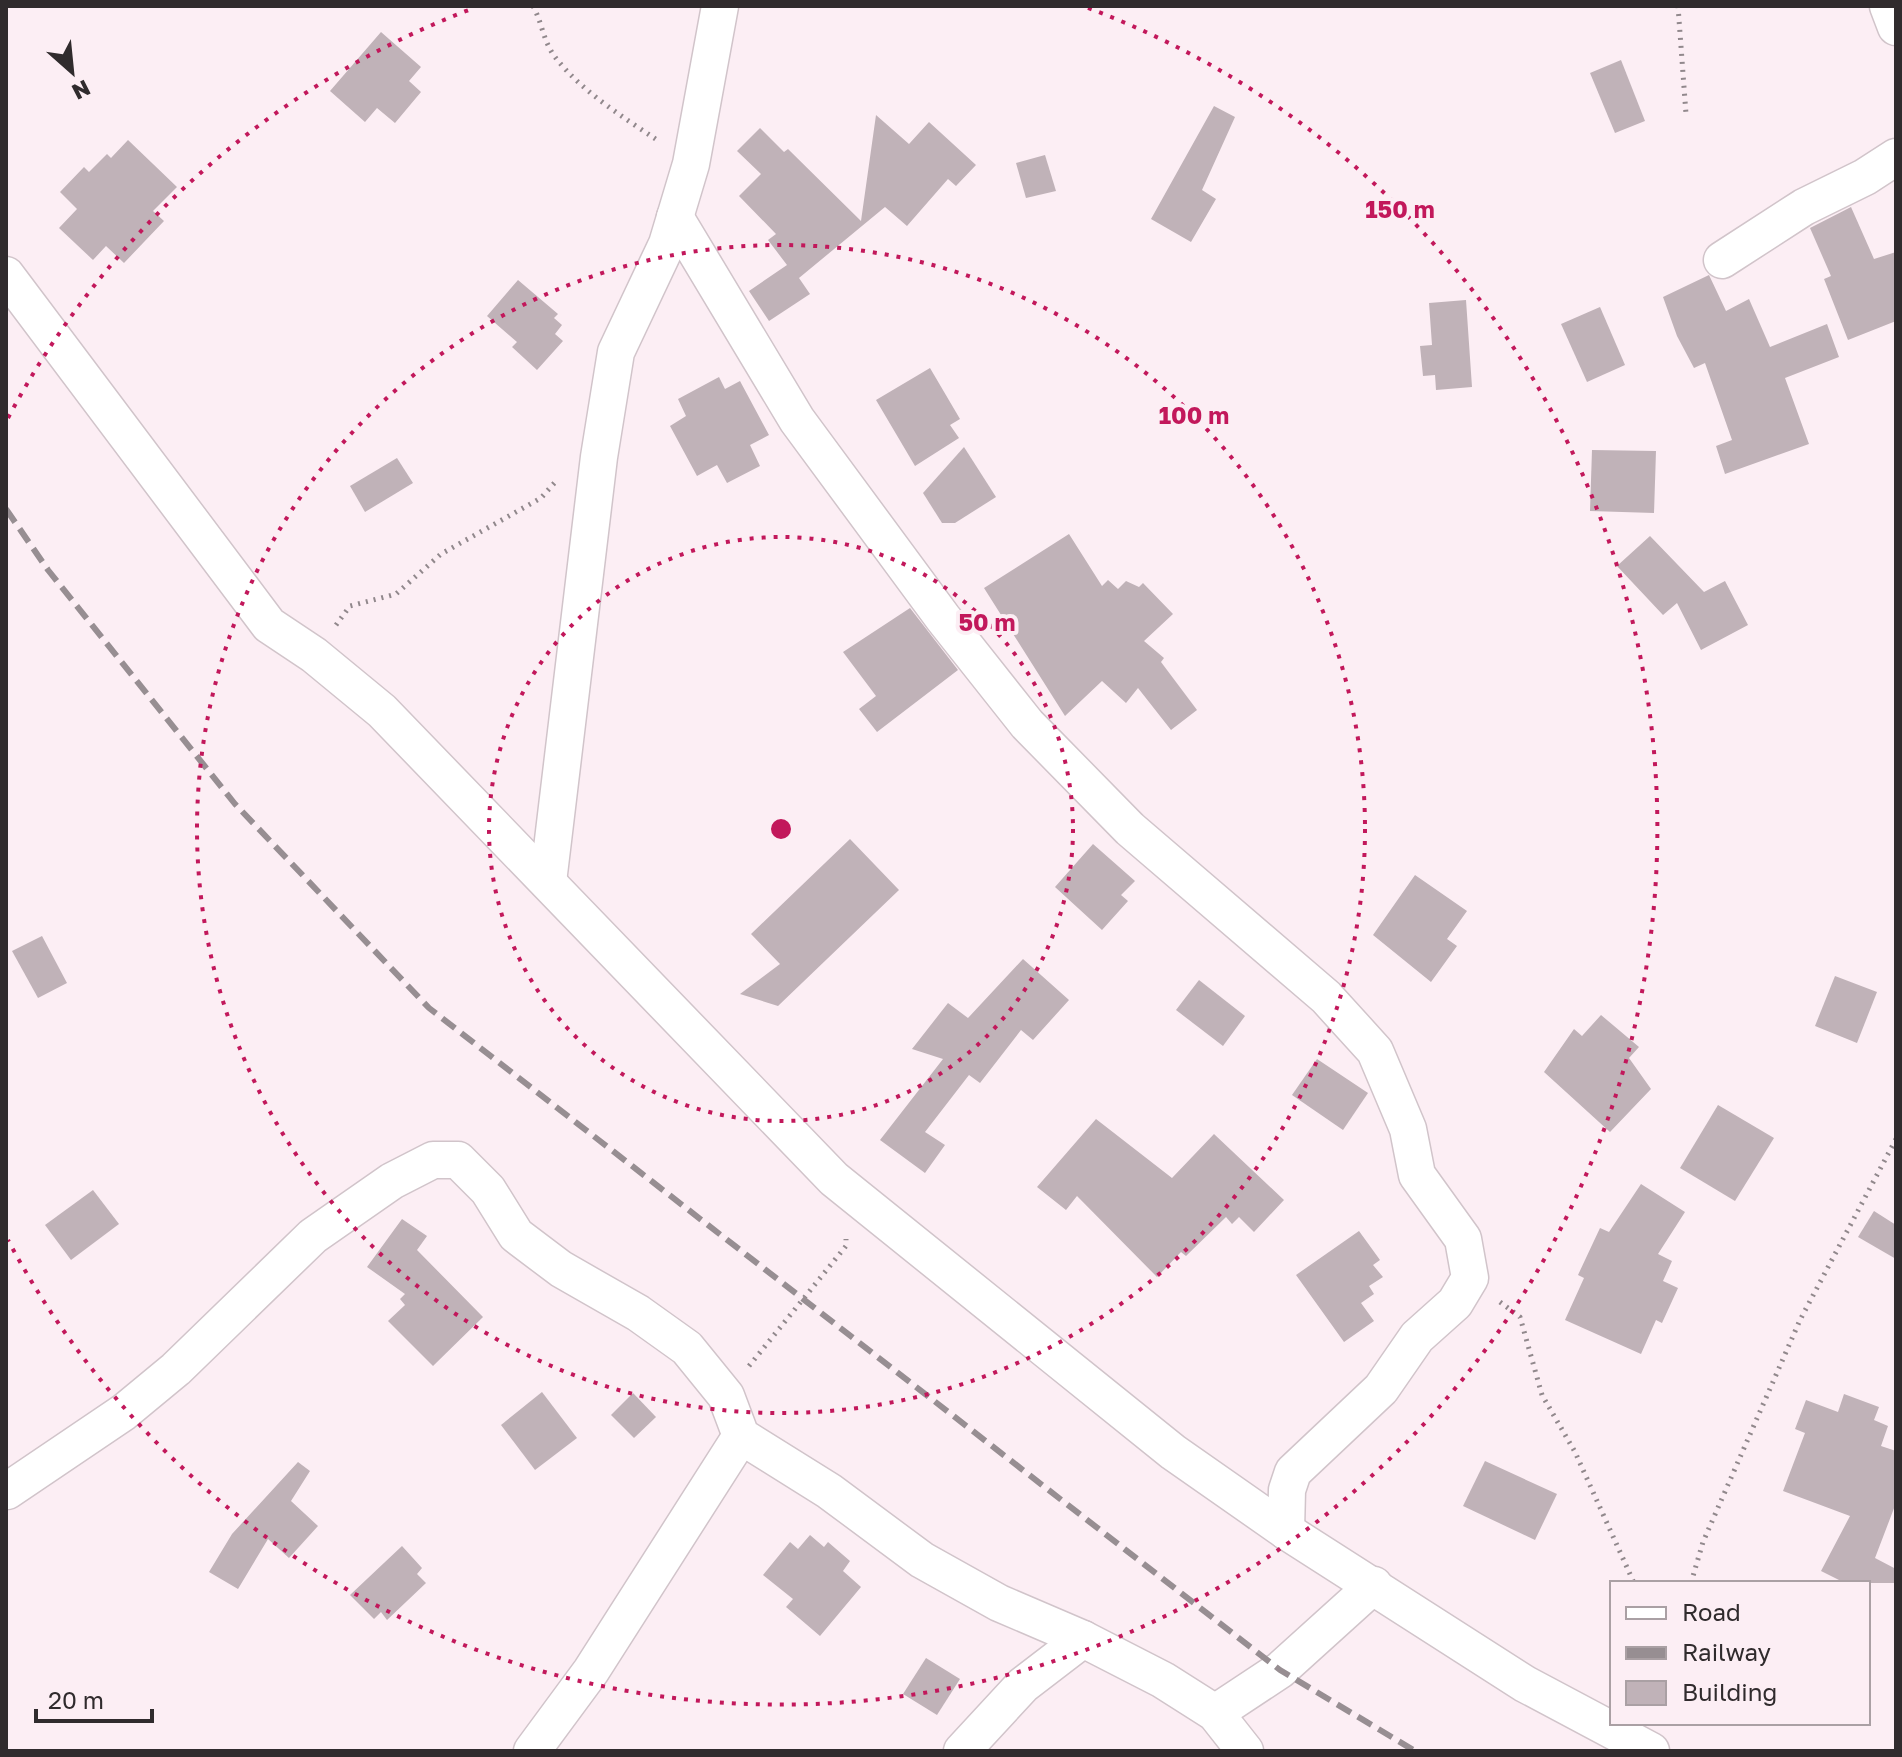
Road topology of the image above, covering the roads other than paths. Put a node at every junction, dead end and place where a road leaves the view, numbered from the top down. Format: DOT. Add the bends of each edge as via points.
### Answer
graph roads {
  1 [pos="720,6"];
  2 [pos="1888,6"];
  3 [pos="1896,27"];
  4 [pos="1896,157"];
  5 [pos="675,217"];
  6 [pos="1722,260"];
  7 [pos="6,275"];
  8 [pos="548,882"];
  9 [pos="741,1436"];
  10 [pos="7,1491"];
  11 [pos="1286,1531"];
  12 [pos="1374,1585"];
  13 [pos="1083,1639"];
  14 [pos="1215,1713"];
  15 [pos="532,1751"];
  16 [pos="962,1751"];
  17 [pos="1245,1751"];
  18 [pos="1651,1751"];
  1 -- 5 [label="street" via="691,164"];
  2 -- 3 [label="street"];
  4 -- 6 [label="street"];
  5 -- 8 [label="street" via="616,352"];
  5 -- 11 [label="street" via="797,420 1027,724 1130,829 1326,997 1375,1051 1408,1129 1417,1175 1463,1239 1470,1278 1455,1303 1417,1337 1381,1389 1293,1472"];
  7 -- 8 [label="street" via="269,625 382,711"];
  8 -- 11 [label="street" via="843,1186 1173,1452"];
  9 -- 10 [label="street" via="726,1396 687,1348 516,1235 488,1190 458,1160 433,1160 392,1181 313,1236 176,1369 124,1412"];
  9 -- 13 [label="street" via="829,1491 922,1560 999,1603"];
  9 -- 15 [label="street" via="591,1671"];
  11 -- 12 [label="street"];
  12 -- 14 [label="street" via="1280,1670"];
  12 -- 18 [label="street" via="1525,1684"];
  13 -- 14 [label="street"];
  13 -- 16 [label="street" via="1023,1685"];
  14 -- 17 [label="street"];
}
